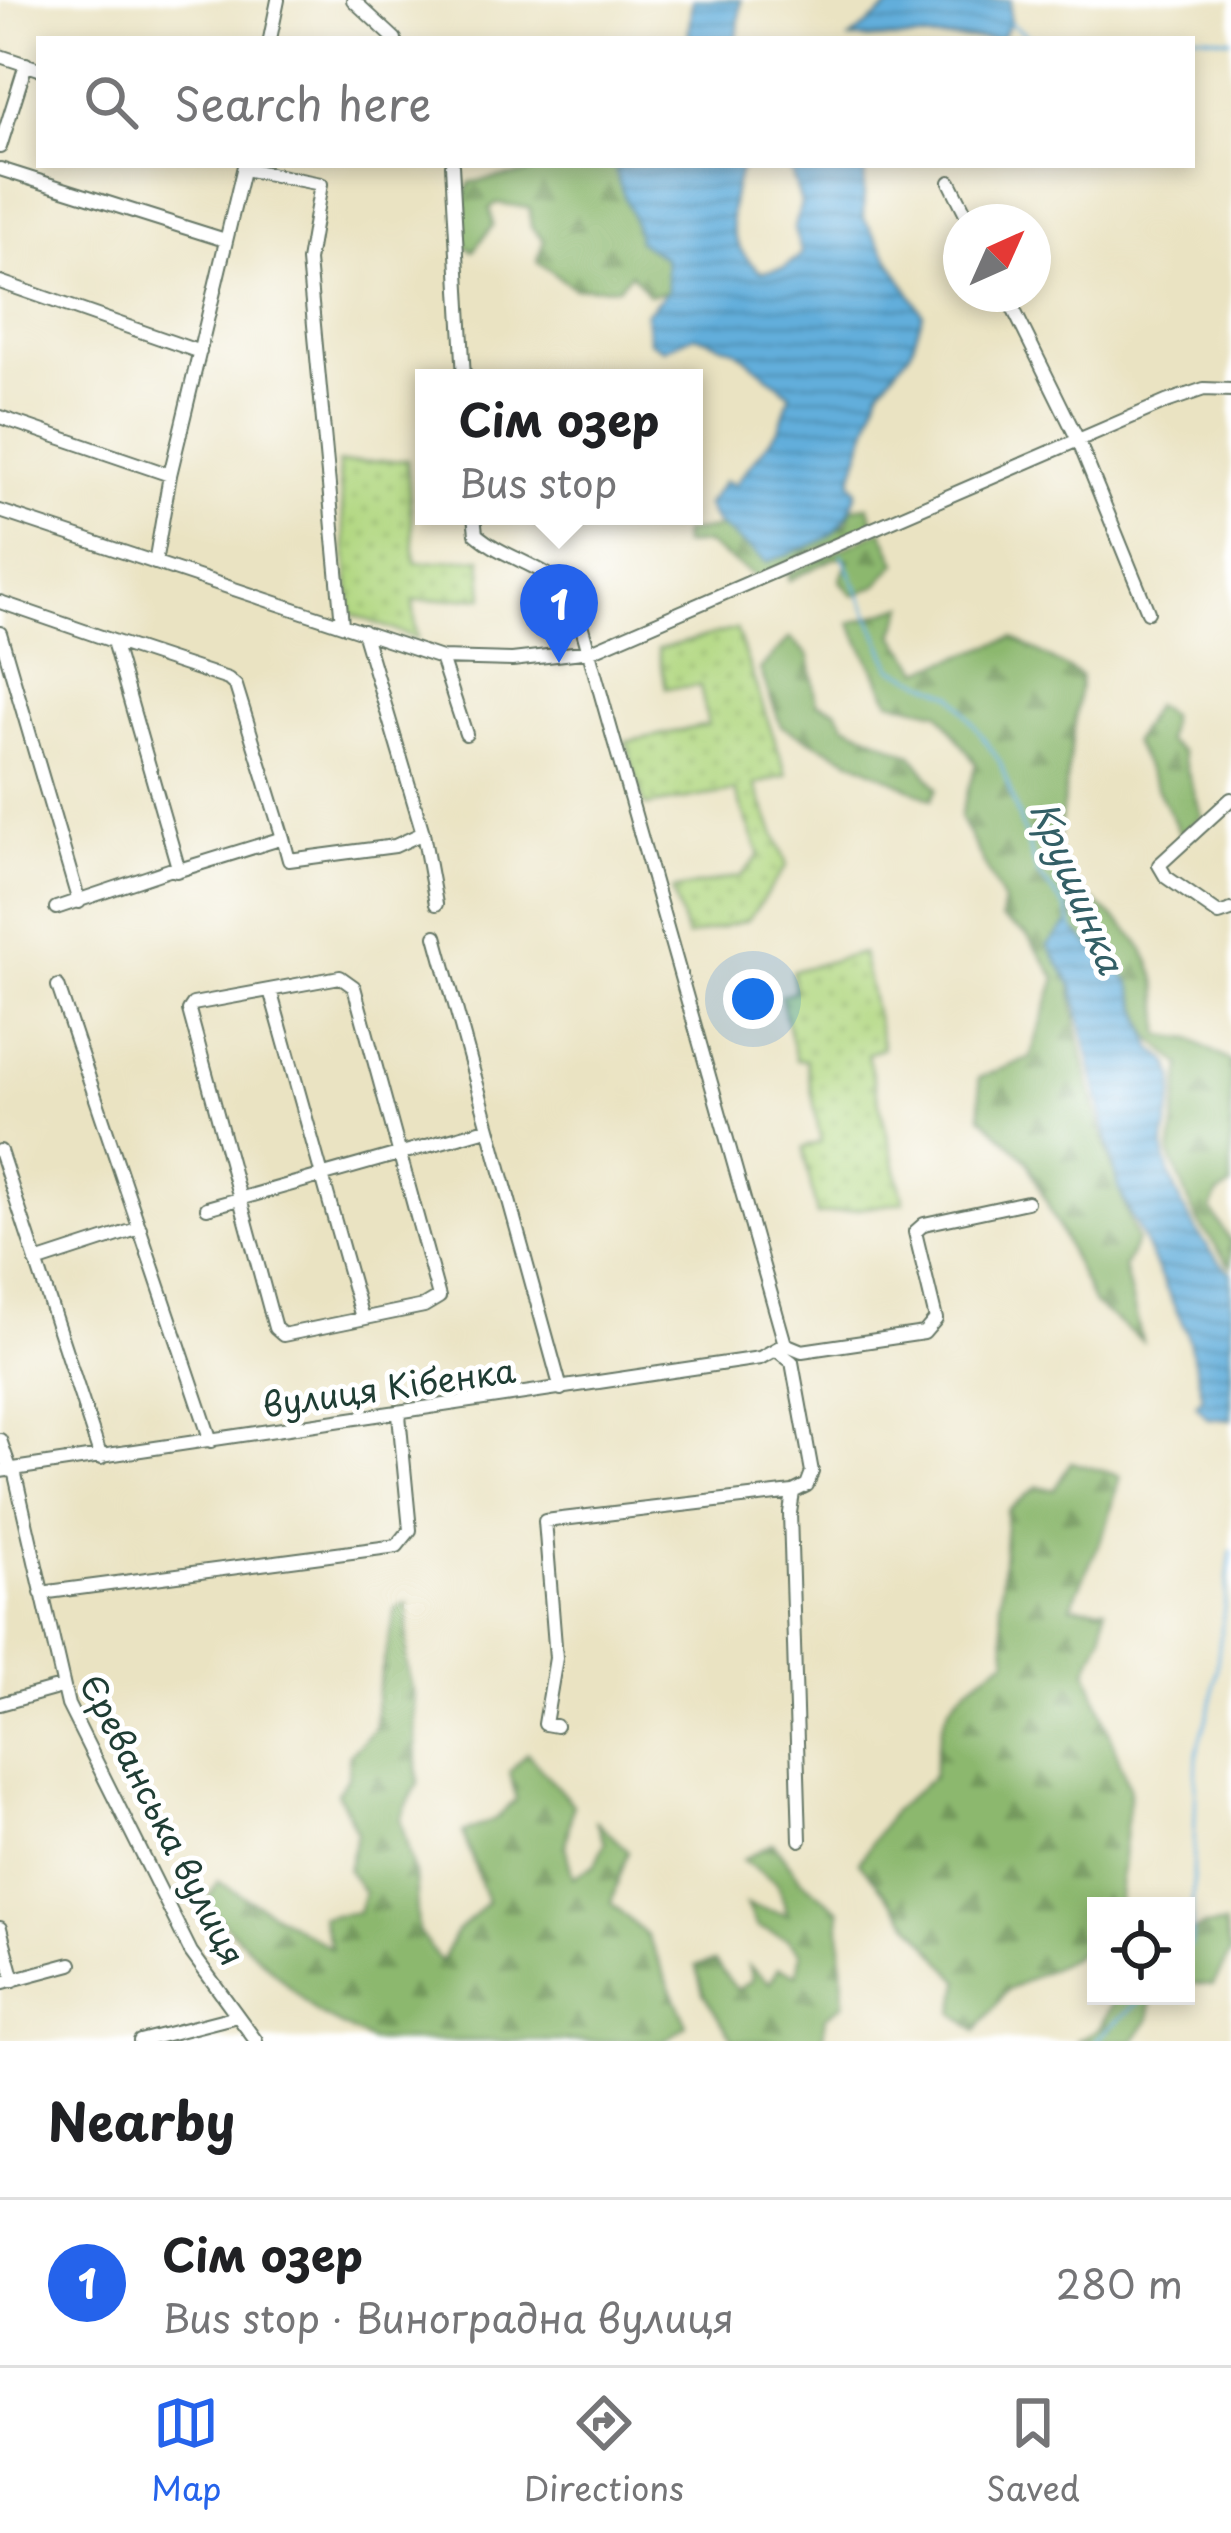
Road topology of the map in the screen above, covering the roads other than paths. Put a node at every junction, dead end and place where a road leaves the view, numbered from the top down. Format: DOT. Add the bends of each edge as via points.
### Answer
graph roads {
  1 [pos="278,0"];
  2 [pos="352,0"];
  3 [pos="271,36"];
  4 [pos="391,36"];
  5 [pos="0,56"];
  6 [pos="33,67"];
  7 [pos="0,147"];
  8 [pos="244,168"];
  9 [pos="249,168"];
  10 [pos="452,168"];
  11 [pos="0,170"];
  12 [pos="950,182"];
  13 [pos="961,204"];
  14 [pos="225,240"];
  15 [pos="0,282"];
  16 [pos="1015,312"];
  17 [pos="200,352"];
  18 [pos="463,369"];
  19 [pos="1231,390"];
  20 [pos="0,417"];
  21 [pos="1078,440"];
  22 [pos="170,475"];
  23 [pos="0,512"];
  24 [pos="475,525"];
  25 [pos="155,562"];
  26 [pos="0,602"];
  27 [pos="1148,612"];
  28 [pos="342,625"];
  29 [pos="363,632"];
  30 [pos="0,633"];
  31 [pos="113,641"];
  32 [pos="591,651"];
  33 [pos="441,658"];
  34 [pos="466,734"];
  35 [pos="1231,799"];
  36 [pos="423,833"];
  37 [pos="283,838"];
  38 [pos="176,871"];
  39 [pos="79,902"];
  40 [pos="436,904"];
  41 [pos="56,908"];
  42 [pos="1231,910"];
  43 [pos="436,936"];
  44 [pos="58,986"];
  45 [pos="271,990"];
  46 [pos="487,1129"];
  47 [pos="0,1151"];
  48 [pos="398,1154"];
  49 [pos="321,1175"];
  50 [pos="239,1199"];
  51 [pos="1027,1202"];
  52 [pos="206,1208"];
  53 [pos="140,1228"];
  54 [pos="36,1262"];
  55 [pos="362,1318"];
  56 [pos="782,1348"];
  57 [pos="561,1389"];
  58 [pos="399,1415"];
  59 [pos="0,1440"];
  60 [pos="211,1441"];
  61 [pos="100,1458"];
  62 [pos="8,1471"];
  63 [pos="794,1492"];
  64 [pos="41,1593"];
  65 [pos="61,1687"];
  66 [pos="0,1704"];
  67 [pos="556,1726"];
  68 [pos="800,1840"];
  69 [pos="0,1928"];
  70 [pos="71,1964"];
  71 [pos="7,1982"];
  72 [pos="237,2016"];
  73 [pos="140,2041"];
  74 [pos="256,2041"];
  1 -- 3 [label="street"];
  2 -- 4 [label="street"];
  5 -- 6 [label="street"];
  6 -- 7 [label="street"];
  8 -- 14 [label="street"];
  9 -- 28 [label="street" via="321,184 308,261"];
  10 -- 18 [label="street"];
  11 -- 14 [label="street"];
  12 -- 13 [label="street"];
  14 -- 17 [label="street"];
  15 -- 17 [label="street"];
  16 -- 21 [label="street"];
  17 -- 22 [label="street"];
  19 -- 21 [label="street" via="1204,389"];
  20 -- 22 [label="street"];
  21 -- 27 [label="street"];
  21 -- 32 [label="street"];
  22 -- 25 [label="street"];
  23 -- 25 [label="street"];
  24 -- 32 [label="street" via="491,547 558,578 573,596"];
  25 -- 28 [label="street"];
  26 -- 31 [label="street"];
  28 -- 29 [label="street"];
  29 -- 33 [label="street"];
  29 -- 36 [label="street"];
  30 -- 39 [label="street"];
  31 -- 37 [label="street" via="236,686"];
  31 -- 38 [label="street"];
  32 -- 33 [label="street"];
  32 -- 56 [label="street"];
  33 -- 34 [label="street"];
  35 -- 42 [label="street" via="1160,865 1166,878 1219,914"];
  36 -- 37 [label="street" via="395,846 289,860"];
  36 -- 40 [label="street"];
  37 -- 38 [label="street"];
  38 -- 39 [label="street"];
  39 -- 41 [label="street"];
  43 -- 46 [label="street"];
  44 -- 53 [label="street"];
  45 -- 48 [label="street" via="340,977 351,982"];
  45 -- 49 [label="street"];
  45 -- 50 [label="street" via="189,1010"];
  46 -- 48 [label="street"];
  46 -- 57 [label="street"];
  47 -- 54 [label="street"];
  48 -- 49 [label="street"];
  48 -- 55 [label="street" via="439,1298"];
  49 -- 50 [label="street"];
  49 -- 55 [label="street"];
  50 -- 52 [label="street"];
  50 -- 55 [label="street" via="278,1333"];
  51 -- 56 [label="street, вулиця Кібенка" via="914,1232 935,1319 924,1333"];
  53 -- 54 [label="street"];
  53 -- 60 [label="street"];
  54 -- 61 [label="street"];
  56 -- 57 [label="street, вулиця Кібенка"];
  56 -- 63 [label="street" via="792,1362 812,1472"];
  57 -- 58 [label="street, вулиця Кібенка"];
  58 -- 60 [label="street, вулиця Кібенка"];
  58 -- 64 [label="street" via="410,1530 398,1546"];
  59 -- 62 [label="street, Єреванська вулиця"];
  60 -- 61 [label="street, вулиця Кібенка"];
  61 -- 62 [label="street, вулиця Кібенка"];
  62 -- 64 [label="street, Єреванська вулиця"];
  63 -- 67 [label="street" via="545,1522 556,1658 543,1713 545,1724"];
  63 -- 68 [label="street"];
  64 -- 65 [label="street, Єреванська вулиця"];
  65 -- 66 [label="street"];
  65 -- 72 [label="street, Єреванська вулиця" via="191,1952"];
  69 -- 71 [label="street"];
  70 -- 71 [label="street"];
  72 -- 73 [label="street"];
  72 -- 74 [label="street, Єреванська вулиця"];
}
